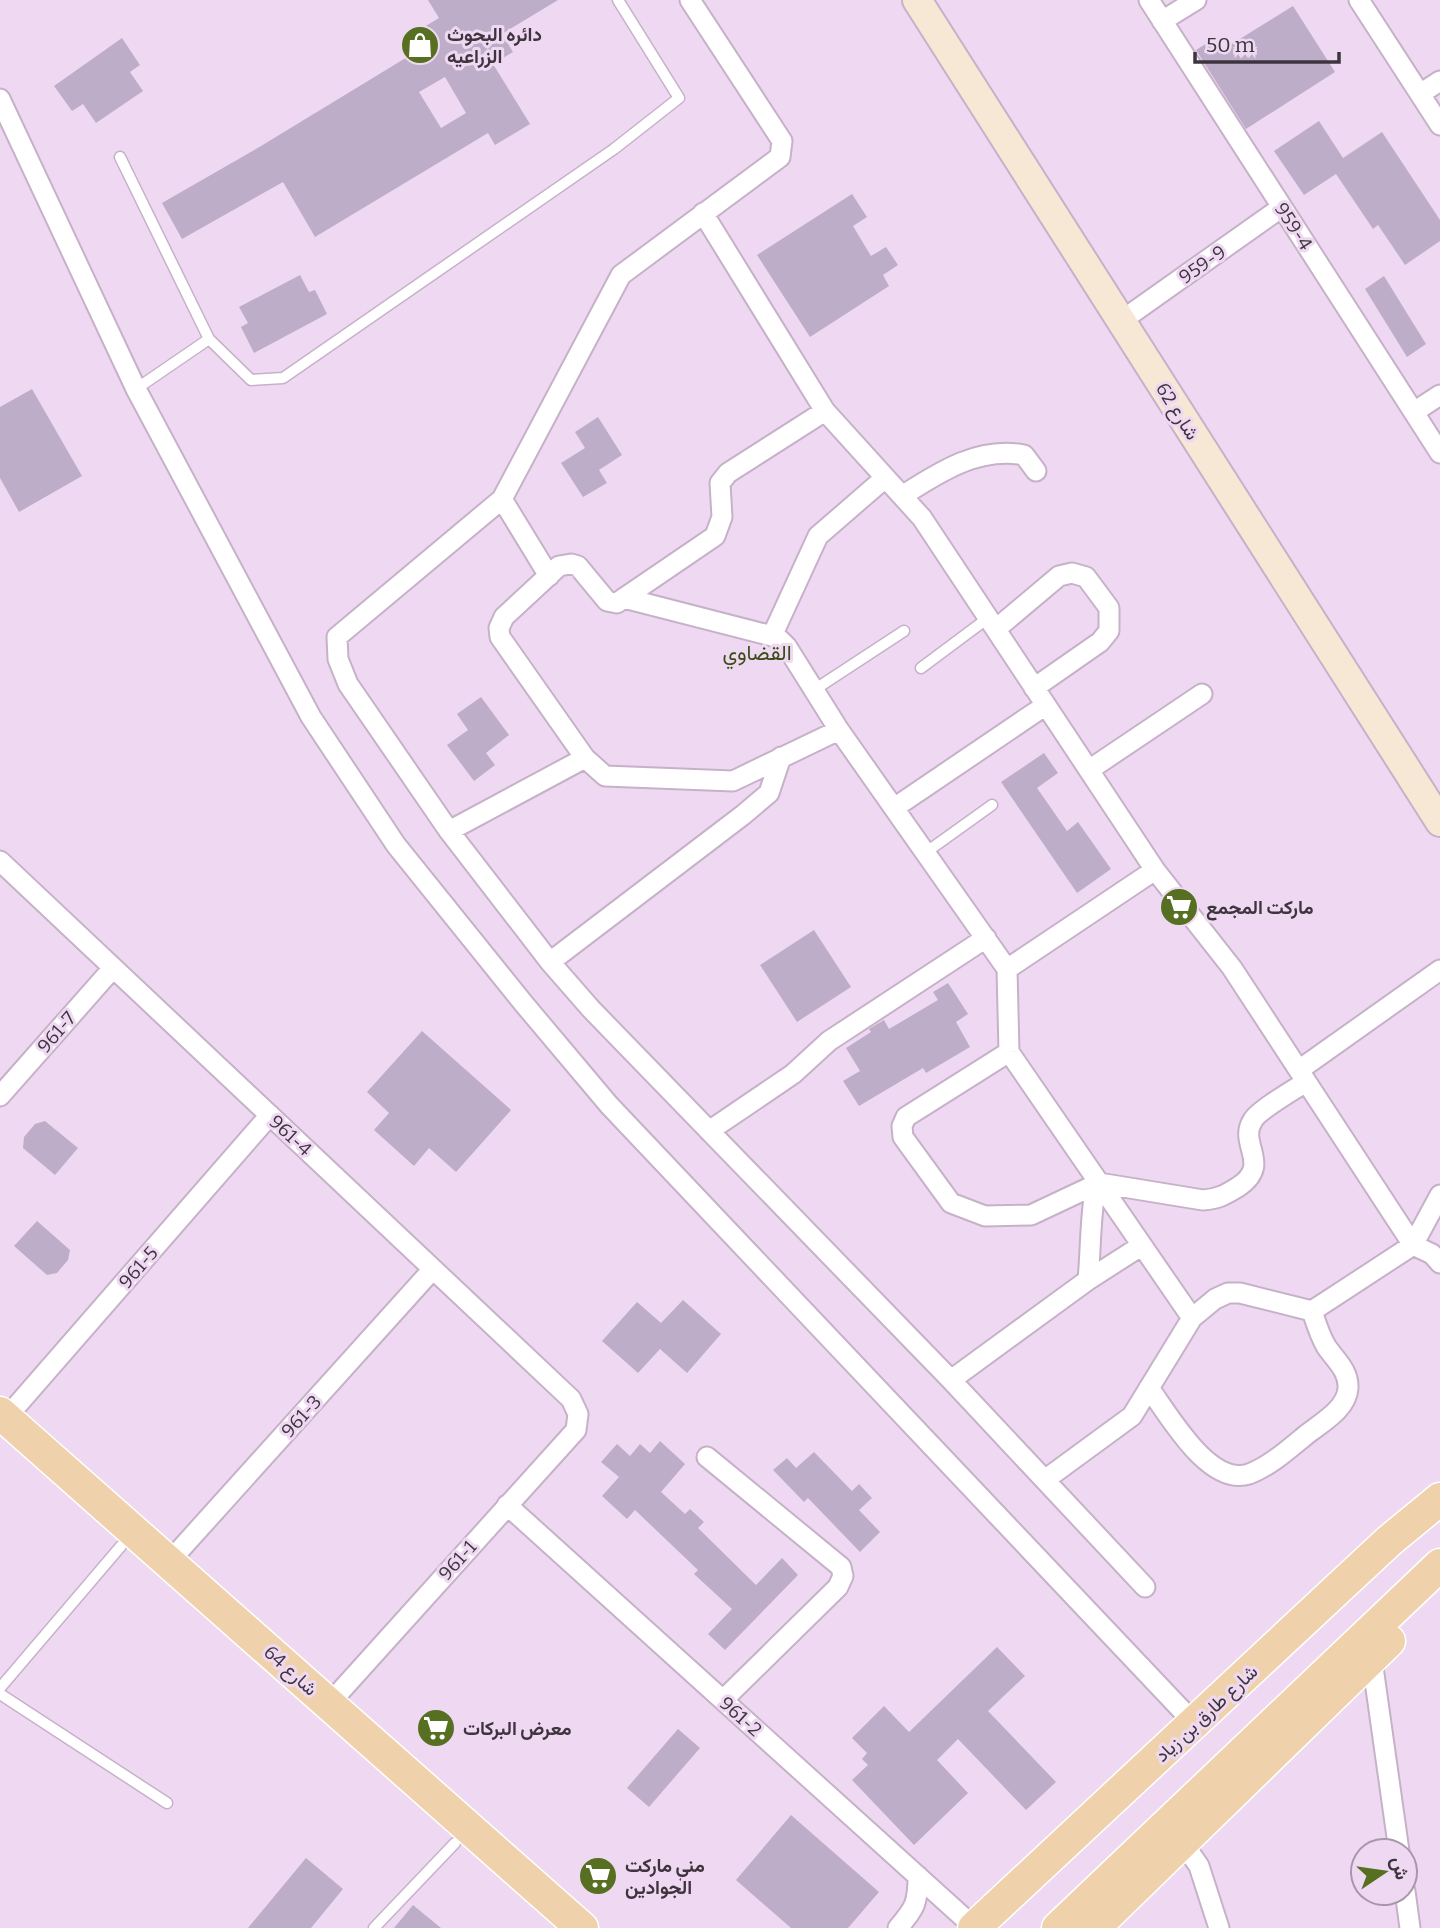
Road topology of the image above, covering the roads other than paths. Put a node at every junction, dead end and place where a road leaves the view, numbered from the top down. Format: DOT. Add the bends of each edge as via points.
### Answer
graph roads {
  1 [pos="618,0"];
  2 [pos="690,0"];
  3 [pos="917,0"];
  4 [pos="1149,0"];
  5 [pos="1196,0"];
  6 [pos="1359,0"];
  7 [pos="1162,21"];
  8 [pos="1440,81"];
  9 [pos="1420,94"];
  10 [pos="0,99"];
  11 [pos="1440,125"];
  12 [pos="120,157"];
  13 [pos="1282,207"];
  14 [pos="703,214"];
  15 [pos="1121,321"];
  16 [pos="209,339"];
  17 [pos="136,389"];
  18 [pos="1440,395"];
  19 [pos="825,411"];
  20 [pos="1413,412"];
  21 [pos="1440,453"];
  22 [pos="1036,471"];
  23 [pos="885,478"];
  24 [pos="902,496"];
  25 [pos="502,499"];
  26 [pos="549,576"];
  27 [pos="624,598"];
  28 [pos="992,624"];
  29 [pos="904,631"];
  30 [pos="772,636"];
  31 [pos="921,668"];
  32 [pos="1034,688"];
  33 [pos="814,690"];
  34 [pos="1202,694"];
  35 [pos="1046,705"];
  36 [pos="839,730"];
  37 [pos="782,757"];
  38 [pos="584,758"];
  39 [pos="1089,770"];
  40 [pos="992,805"];
  41 [pos="894,808"];
  42 [pos="1440,822"];
  43 [pos="449,831"];
  44 [pos="925,853"];
  45 [pos="0,861"];
  46 [pos="1155,870"];
  47 [pos="985,938"];
  48 [pos="551,962"];
  49 [pos="113,968"];
  50 [pos="1007,969"];
  51 [pos="1440,970"];
  52 [pos="1009,1052"];
  53 [pos="1303,1076"];
  54 [pos="0,1096"];
  55 [pos="270,1115"];
  56 [pos="709,1131"];
  57 [pos="1098,1184"];
  58 [pos="1440,1195"];
  59 [pos="1413,1245"];
  60 [pos="1141,1247"];
  61 [pos="1440,1263"];
  62 [pos="433,1269"];
  63 [pos="1088,1280"];
  64 [pos="1312,1311"];
  65 [pos="1192,1318"];
  66 [pos="951,1380"];
  67 [pos="1149,1388"];
  68 [pos="578,1413"];
  69 [pos="2,1424"];
  70 [pos="707,1457"];
  71 [pos="1046,1479"];
  72 [pos="1440,1499"];
  73 [pos="507,1505"];
  74 [pos="1440,1509"];
  75 [pos="121,1546"];
  76 [pos="169,1562"];
  77 [pos="1440,1565"];
  78 [pos="1440,1585"];
  79 [pos="1145,1587"];
  80 [pos="1372,1660"];
  81 [pos="0,1688"];
  82 [pos="0,1694"];
  83 [pos="723,1700"];
  84 [pos="329,1704"];
  85 [pos="1195,1724"];
  86 [pos="167,1803"];
  87 [pos="1397,1837"];
  88 [pos="455,1843"];
  89 [pos="1183,1843"];
  90 [pos="918,1876"];
  91 [pos="1407,1907"];
  92 [pos="374,1928"];
  93 [pos="551,1928"];
  94 [pos="582,1928"];
  95 [pos="898,1928"];
  96 [pos="974,1928"];
  97 [pos="1003,1928"];
  98 [pos="1058,1928"];
  99 [pos="1094,1928"];
  100 [pos="1219,1928"];
  101 [pos="1410,1928"];
  1 -- 16 [label="lane" via="679,99 283,378 251,380"];
  2 -- 14 [label="street" via="782,141 780,157"];
  3 -- 15 [label="street, شارع 62"];
  4 -- 7 [label="street, 959-4"];
  5 -- 7 [label="street"];
  6 -- 9 [label="street"];
  7 -- 13 [label="street, 959-4"];
  8 -- 9 [label="street"];
  9 -- 11 [label="street"];
  10 -- 17 [label="street"];
  12 -- 16 [label="lane"];
  13 -- 15 [label="street, 959-9"];
  13 -- 20 [label="street, 959-4"];
  14 -- 19 [label="street"];
  14 -- 25 [label="street" via="621,275"];
  15 -- 42 [label="street, شارع 62"];
  16 -- 17 [label="lane"];
  17 -- 85 [label="street" via="311,717 396,845 609,1105"];
  18 -- 20 [label="street"];
  19 -- 23 [label="street"];
  19 -- 27 [label="street" via="728,473 720,483 722,517 715,536"];
  20 -- 21 [label="street, 959-4"];
  22 -- 24 [label="street" via="1024,455 985,455 947,468"];
  23 -- 24 [label="street"];
  23 -- 30 [label="street" via="818,536"];
  24 -- 28 [label="street" via="922,518"];
  25 -- 26 [label="street"];
  25 -- 43 [label="street" via="337,637 338,659 348,684"];
  26 -- 27 [label="street" via="559,566 578,566 607,601 617,603"];
  26 -- 38 [label="street" via="503,617 500,637"];
  27 -- 30 [label="street"];
  28 -- 31 [label="lane"];
  28 -- 32 [label="street"];
  28 -- 32 [label="street" via="1059,576 1072,573 1086,577 1109,608 1110,631 1100,642"];
  29 -- 33 [label="lane"];
  30 -- 33 [label="street" via="786,647"];
  32 -- 35 [label="street"];
  33 -- 36 [label="street"];
  34 -- 39 [label="street"];
  35 -- 39 [label="street"];
  35 -- 41 [label="street"];
  36 -- 37 [label="street"];
  36 -- 41 [label="street"];
  37 -- 38 [label="street" via="733,781 605,776"];
  37 -- 48 [label="street" via="769,793"];
  38 -- 43 [label="street"];
  39 -- 46 [label="street"];
  40 -- 44 [label="lane"];
  41 -- 44 [label="street"];
  43 -- 48 [label="street"];
  44 -- 47 [label="street"];
  45 -- 49 [label="street, 961-4"];
  46 -- 50 [label="street"];
  46 -- 53 [label="street" via="1232,968"];
  47 -- 50 [label="street"];
  47 -- 56 [label="street" via="829,1041 793,1074"];
  48 -- 56 [label="street"];
  49 -- 54 [label="street, 961-7"];
  49 -- 55 [label="street, 961-4"];
  50 -- 52 [label="street"];
  51 -- 53 [label="street"];
  52 -- 57 [label="street"];
  52 -- 57 [label="street" via="906,1117 904,1137 951,1203 985,1216 1031,1215"];
  53 -- 57 [label="street" via="1254,1118 1249,1132 1255,1164 1250,1180 1220,1199"];
  53 -- 59 [label="street"];
  55 -- 62 [label="street, 961-4"];
  55 -- 69 [label="street, 961-5"];
  56 -- 66 [label="street"];
  57 -- 60 [label="street"];
  57 -- 63 [label="street" via="1091,1211"];
  58 -- 59 [label="street"];
  59 -- 61 [label="street"];
  59 -- 64 [label="street"];
  60 -- 63 [label="street"];
  60 -- 65 [label="street"];
  62 -- 68 [label="street, 961-4" via="571,1399"];
  62 -- 76 [label="street, 961-3"];
  63 -- 66 [label="street"];
  64 -- 65 [label="street" via="1228,1293"];
  64 -- 67 [label="street" via="1325,1345 1344,1370 1347,1394 1337,1411 1278,1458 1250,1473 1225,1474 1197,1454"];
  65 -- 67 [label="street"];
  66 -- 71 [label="street"];
  67 -- 71 [label="street" via="1132,1416"];
  68 -- 73 [label="street, 961-1" via="576,1430"];
  69 -- 75 [label="main road, شارع 64"];
  69 -- 76 [label="main road, شارع 64"];
  70 -- 83 [label="street" via="841,1567 843,1576 838,1587"];
  71 -- 79 [label="street"];
  72 -- 85 [label="main road, شارع طارق بن زياد"];
  73 -- 83 [label="street, 961-2"];
  73 -- 84 [label="street, 961-1"];
  74 -- 97 [label="main road"];
  75 -- 81 [label="lane"];
  75 -- 88 [label="main road, شارع 64"];
  76 -- 84 [label="main road, شارع 64"];
  77 -- 98 [label="main road"];
  78 -- 80 [label="main road"];
  80 -- 87 [label="street"];
  80 -- 89 [label="main road"];
  82 -- 86 [label="lane"];
  83 -- 90 [label="street, 961-2"];
  84 -- 94 [label="main road, شارع 64"];
  85 -- 96 [label="main road, شارع طارق بن زياد"];
  88 -- 92 [label="lane"];
  88 -- 93 [label="main road, شارع 64"];
  89 -- 99 [label="main road"];
  89 -- 100 [label="street" via="1199,1866"];
  90 -- 95 [label="street" via="915,1908"];
  90 -- 96 [label="street, 961-2"];
  91 -- 101 [label="street"];
}
